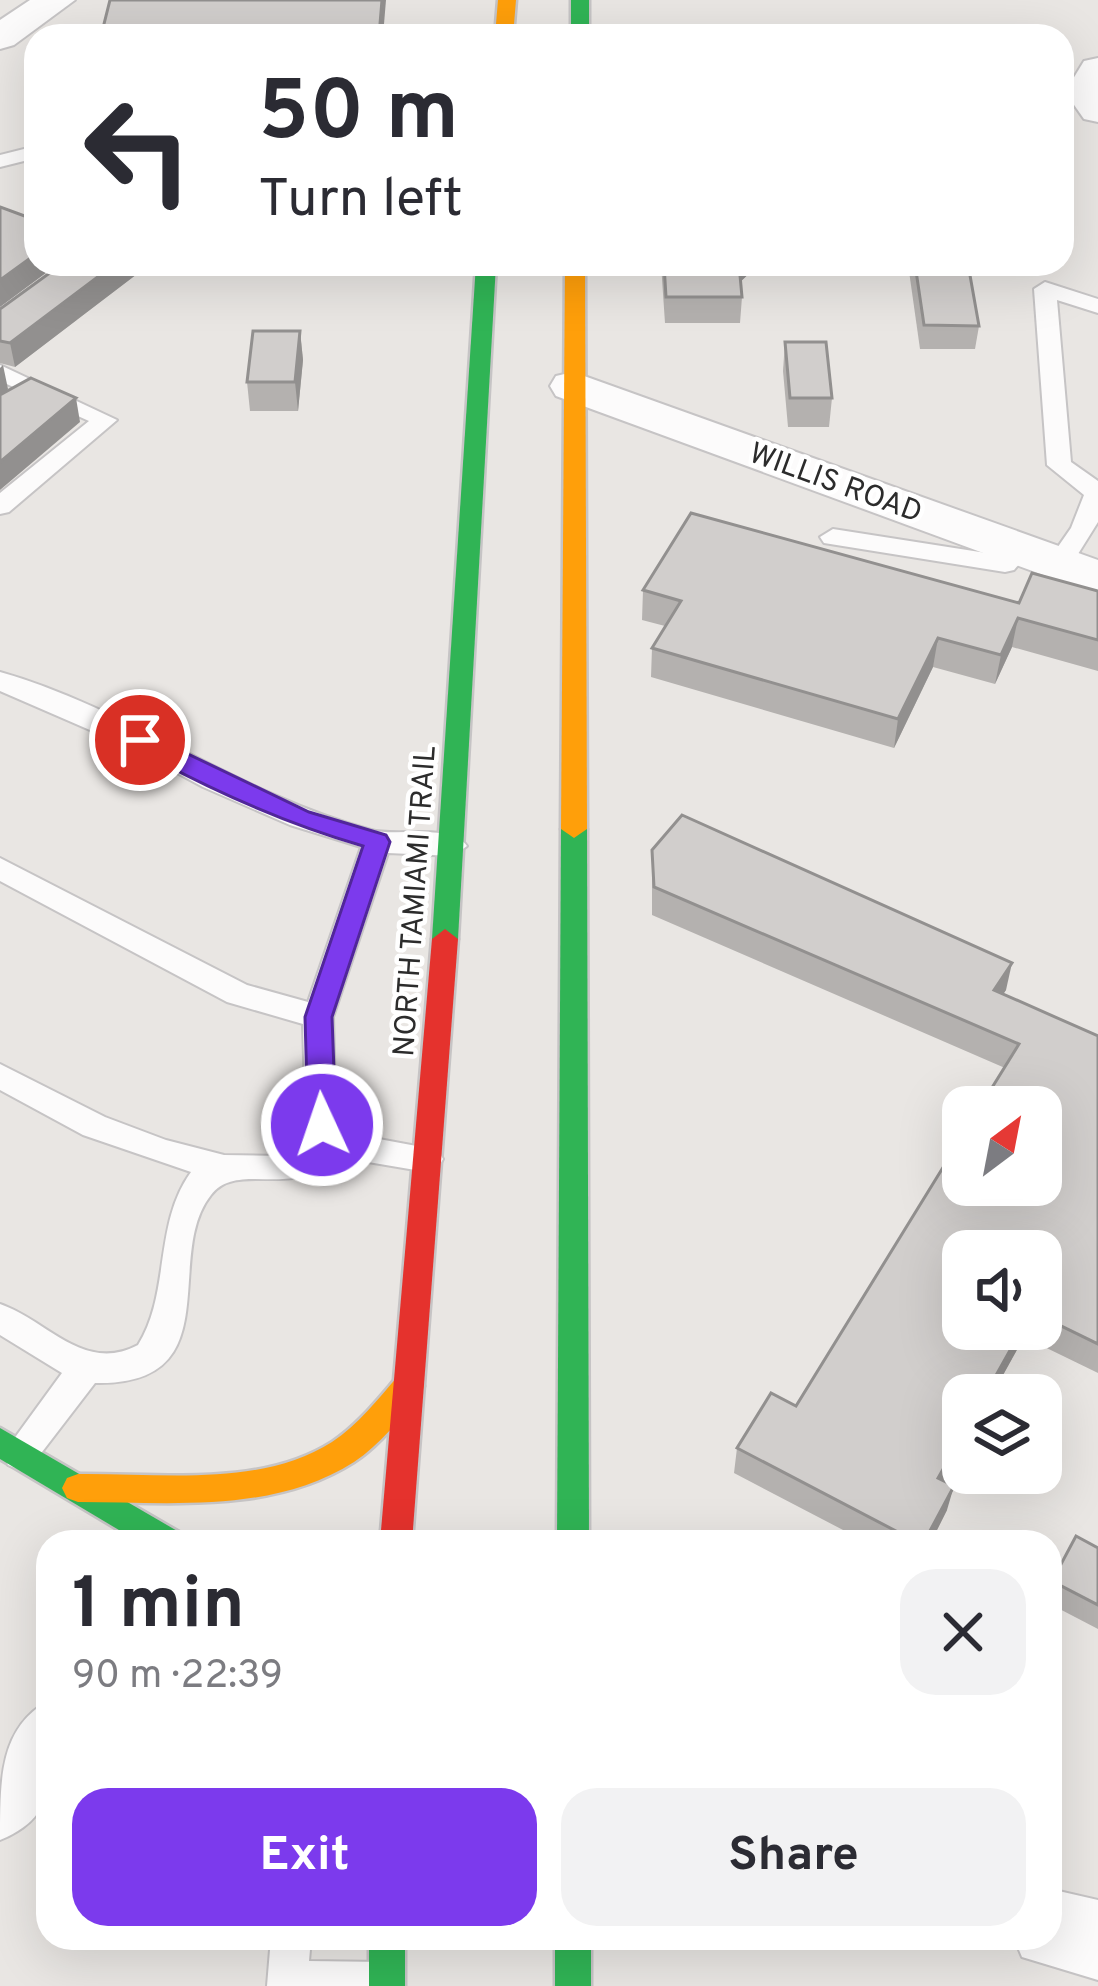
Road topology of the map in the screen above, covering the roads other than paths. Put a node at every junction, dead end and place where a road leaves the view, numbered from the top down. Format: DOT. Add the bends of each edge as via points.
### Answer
graph roads {
  1 [pos="56,0"];
  2 [pos="0,37"];
  3 [pos="1098,70"];
  4 [pos="1098,110"];
  5 [pos="485,276"];
  6 [pos="573,276"];
  7 [pos="483,300"];
  8 [pos="1098,306"];
  9 [pos="505,336"];
  10 [pos="0,372"];
  11 [pos="557,378"];
  12 [pos="1097,491"];
  13 [pos="0,506"];
  14 [pos="832,537"];
  15 [pos="1058,564"];
  16 [pos="0,681"];
  17 [pos="377,842"];
  18 [pos="453,846"];
  19 [pos="0,868"];
  20 [pos="318,1017"];
  21 [pos="0,1076"];
  22 [pos="317,1141"];
  23 [pos="427,1160"];
  24 [pos="224,1168"];
  25 [pos="0,1318"];
  26 [pos="86,1368"];
  27 [pos="409,1386"];
  28 [pos="10,1448"];
  29 [pos="78,1488"];
  30 [pos="148,1530"];
  31 [pos="397,1530"];
  32 [pos="573,1530"];
  33 [pos="36,1754"];
  34 [pos="0,1802"];
  35 [pos="1062,1932"];
  36 [pos="1098,1940"];
  37 [pos="290,1950"];
  38 [pos="387,1950"];
  39 [pos="573,1950"];
  40 [pos="287,1984"];
  41 [pos="387,1984"];
  42 [pos="573,1986"];
  1 -- 2 [label="street"];
  3 -- 4 [label="street" via="1085,92"];
  5 -- 7 [label="main road, NORTH TAMIAMI TRAIL"];
  6 -- 11 [label="main road"];
  7 -- 9 [label="main road"];
  7 -- 18 [label="main road, NORTH TAMIAMI TRAIL"];
  8 -- 12 [label="lane" via="1045,289 1059,465"];
  10 -- 13 [label="lane" via="25,393 105,420"];
  11 -- 15 [label="street, WILLIS ROAD"];
  11 -- 32 [label="main road"];
  12 -- 15 [label="lane"];
  14 -- 15 [label="lane" via="1005,564"];
  16 -- 17 [label="lane" via="300,818"];
  17 -- 18 [label="lane"];
  17 -- 20 [label="lane"];
  18 -- 23 [label="main road, NORTH TAMIAMI TRAIL"];
  19 -- 20 [label="lane" via="238,994"];
  20 -- 22 [label="lane"];
  21 -- 24 [label="lane" via="94,1126"];
  22 -- 23 [label="lane"];
  22 -- 24 [label="lane" via="312,1154 287,1169"];
  23 -- 27 [label="main road, NORTH TAMIAMI TRAIL"];
  24 -- 26 [label="lane" via="199,1184 188,1206 161,1342 144,1360"];
  25 -- 26 [label="lane"];
  26 -- 28 [label="lane"];
  27 -- 29 [label="main road" via="357,1441 286,1478"];
  27 -- 31 [label="main road, NORTH TAMIAMI TRAIL"];
  28 -- 29 [label="main road"];
  29 -- 30 [label="main road"];
  33 -- 34 [label="street"];
  35 -- 36 [label="street"];
  37 -- 40 [label="lane"];
  38 -- 41 [label="main road"];
  39 -- 42 [label="main road"];
  40 -- 41 [label="lane"];
}
